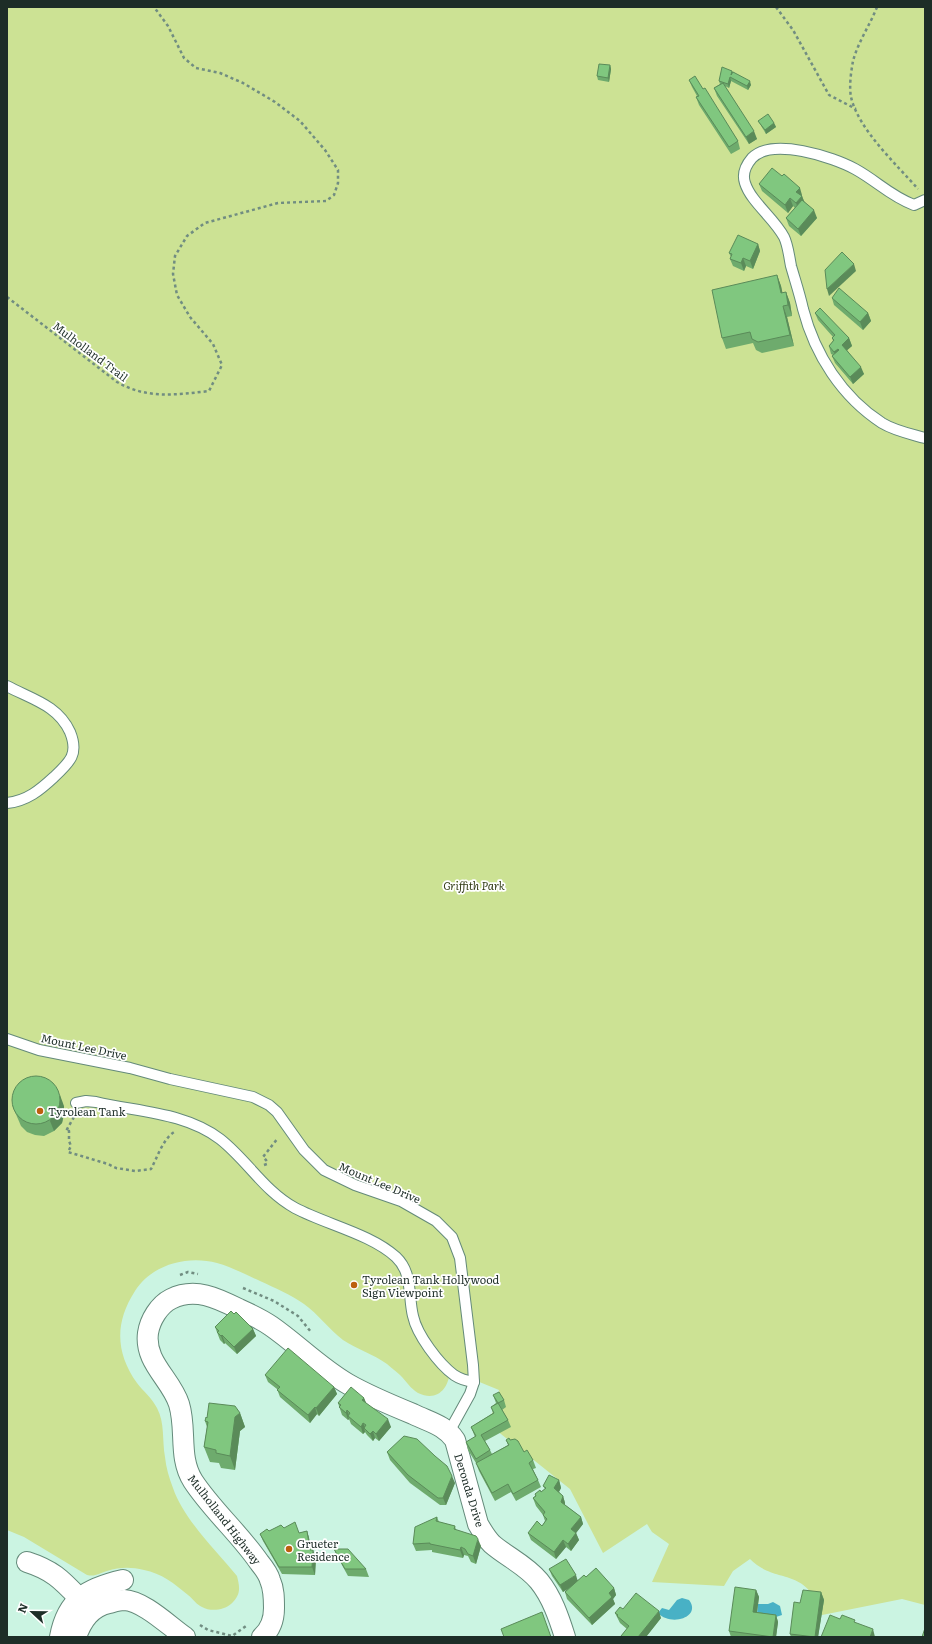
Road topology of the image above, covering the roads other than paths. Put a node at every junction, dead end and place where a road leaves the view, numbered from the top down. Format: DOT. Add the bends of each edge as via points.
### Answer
graph roads {
  1 [pos="925,200"];
  2 [pos="925,438"];
  3 [pos="7,686"];
  4 [pos="7,803"];
  5 [pos="7,1039"];
  6 [pos="76,1103"];
  7 [pos="474,1382"];
  8 [pos="449,1432"];
  9 [pos="27,1562"];
  10 [pos="123,1580"];
  11 [pos="79,1598"];
  12 [pos="190,1630"];
  13 [pos="255,1631"];
  14 [pos="60,1637"];
  15 [pos="76,1637"];
  16 [pos="565,1637"];
  1 -- 2 [label="lane" via="914,205 896,198 856,169 803,152 766,150 755,155 747,163 744,174 744,182 751,194 784,237 804,312 824,362 840,385 883,424"];
  3 -- 4 [label="lane" via="39,701 57,713 73,740 74,751 64,767 36,793"];
  5 -- 7 [label="lane, Mount Lee Drive" via="39,1050 258,1098 269,1105 304,1150 324,1170 355,1185 401,1201 436,1221 452,1236 457,1245 463,1276"];
  6 -- 7 [label="lane" via="96,1102 180,1119 200,1127 220,1139 281,1200 378,1245 396,1257 407,1274 417,1329 432,1352 454,1375"];
  7 -- 8 [label="lane, Mount Lee Drive"];
  8 -- 13 [label="street, Mulholland Highway" via="348,1384 315,1362 270,1325 214,1297 191,1293 178,1296 167,1301 158,1310 151,1321 148,1345 156,1366 179,1404 188,1471 201,1491 248,1545 270,1579 274,1591 274,1615 268,1632"];
  8 -- 16 [label="street, Deronda Drive" via="455,1440 478,1524 492,1543 538,1580 553,1604"];
  9 -- 11 [label="street" via="59,1577"];
  10 -- 11 [label="street" via="103,1584"];
  11 -- 14 [label="street" via="63,1623"];
  12 -- 15 [label="street" via="137,1603 124,1600 99,1605 84,1619"];
}
